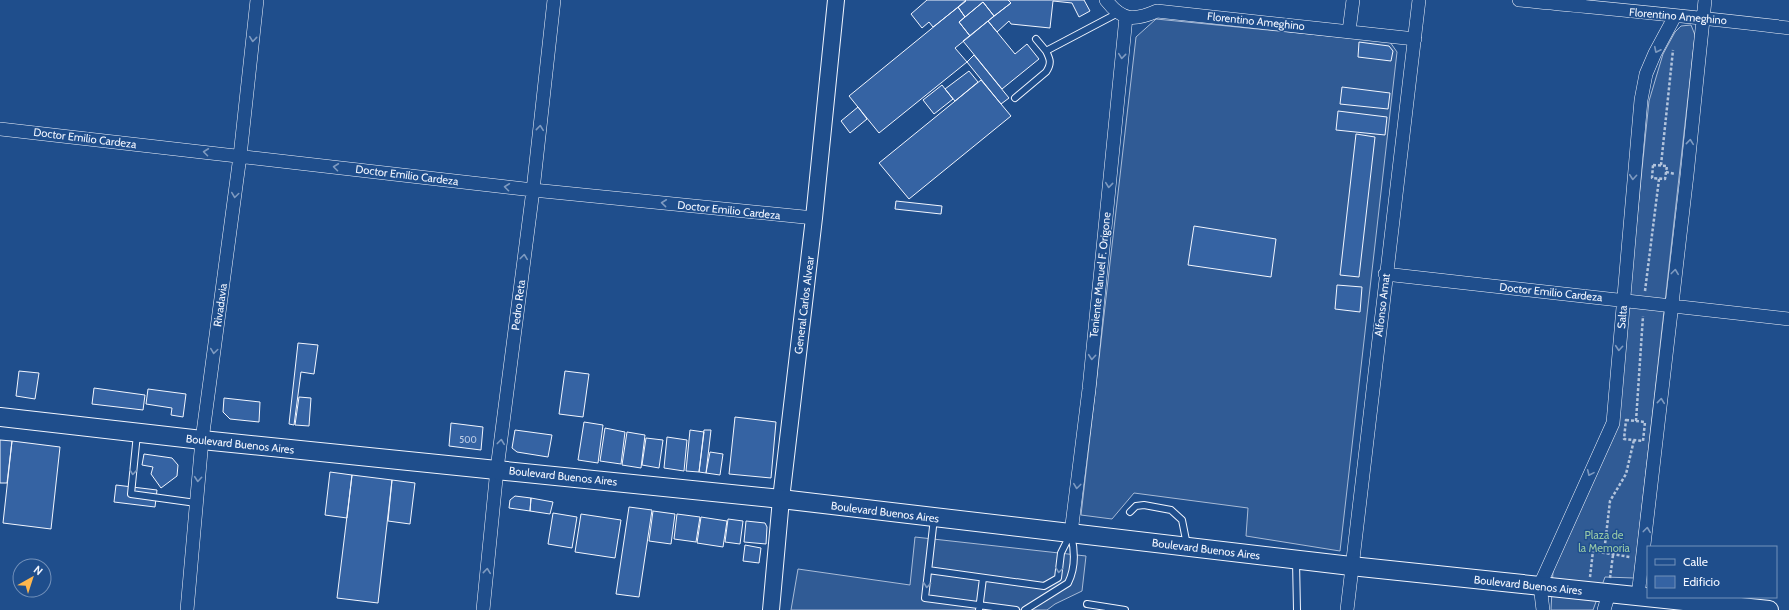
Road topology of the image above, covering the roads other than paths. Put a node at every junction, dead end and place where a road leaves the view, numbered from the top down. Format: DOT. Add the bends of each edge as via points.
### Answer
graph roads {
  1 [pos="257,0"];
  2 [pos="554,0"];
  3 [pos="836,0"];
  4 [pos="1106,0"];
  5 [pos="1165,0"];
  6 [pos="1353,0"];
  7 [pos="1419,0"];
  8 [pos="1519,0"];
  9 [pos="1705,0"];
  10 [pos="1157,11"];
  11 [pos="1122,15"];
  12 [pos="1675,16"];
  13 [pos="1703,17"];
  14 [pos="1789,28"];
  15 [pos="1349,31"];
  16 [pos="1036,39"];
  17 [pos="1415,39"];
  18 [pos="1046,51"];
  19 [pos="1015,98"];
  20 [pos="0,129"];
  21 [pos="240,156"];
  22 [pos="533,190"];
  23 [pos="814,218"];
  24 [pos="1386,274"];
  25 [pos="1623,300"];
  26 [pos="1671,306"];
  27 [pos="1789,319"];
  28 [pos="0,417"];
  29 [pos="137,433"];
  30 [pos="202,440"];
  31 [pos="497,469"];
  32 [pos="781,499"];
  33 [pos="196,503"];
  34 [pos="1130,512"];
  35 [pos="934,518"];
  36 [pos="1071,533"];
  37 [pos="1188,546"];
  38 [pos="1296,560"];
  39 [pos="1351,566"];
  40 [pos="928,570"];
  41 [pos="983,578"];
  42 [pos="1540,585"];
  43 [pos="1638,596"];
  44 [pos="1647,597"];
  45 [pos="1656,598"];
  46 [pos="1607,602"];
  47 [pos="1087,604"];
  48 [pos="980,608"];
  49 [pos="187,610"];
  50 [pos="483,610"];
  51 [pos="771,610"];
  52 [pos="1016,610"];
  53 [pos="1024,610"];
  54 [pos="1125,610"];
  55 [pos="1297,610"];
  56 [pos="1347,610"];
  57 [pos="1543,610"];
  58 [pos="1762,610"];
  1 -- 21 [label="street, Rivadavia, one-way"];
  22 -- 2 [label="street, Pedro Reta, one-way"];
  3 -- 23 [label="street, General Carlos Alvear"];
  4 -- 11 [label="street"];
  5 -- 10 [label="street"];
  6 -- 15 [label="street"];
  7 -- 17 [label="street, Alfonso Amat"];
  8 -- 12 [label="street, Florentino Ameghino"];
  9 -- 13 [label="street"];
  10 -- 11 [label="street, Florentino Ameghino" via="1136,18"];
  10 -- 15 [label="street, Florentino Ameghino"];
  11 -- 18 [label="lane"];
  11 -- 36 [label="street, Teniente Manuel F. Origone, one-way" via="1089,390"];
  12 -- 13 [label="street, Florentino Ameghino"];
  12 -- 25 [label="street, Salta, one-way" via="1646,74 1641,100"];
  13 -- 14 [label="street, Florentino Ameghino"];
  26 -- 13 [label="street, one-way"];
  15 -- 17 [label="street, Florentino Ameghino"];
  16 -- 18 [label="lane"];
  17 -- 24 [label="street, Alfonso Amat"];
  18 -- 19 [label="lane" via="1051,60 1050,66"];
  21 -- 20 [label="street, Doctor Emilio Cardeza, one-way"];
  22 -- 21 [label="street, Doctor Emilio Cardeza, one-way"];
  21 -- 30 [label="street, Rivadavia, one-way"];
  23 -- 22 [label="street, Doctor Emilio Cardeza, one-way"];
  31 -- 22 [label="street, Pedro Reta, one-way"];
  23 -- 32 [label="street, General Carlos Alvear"];
  24 -- 25 [label="street, Doctor Emilio Cardeza"];
  24 -- 39 [label="street, Alfonso Amat"];
  25 -- 26 [label="street, Doctor Emilio Cardeza"];
  25 -- 42 [label="street, Salta, one-way" via="1613,423"];
  26 -- 27 [label="street, Doctor Emilio Cardeza"];
  43 -- 26 [label="street, one-way"];
  28 -- 29 [label="main road, Boulevard Buenos Aires"];
  29 -- 30 [label="main road, Boulevard Buenos Aires"];
  29 -- 33 [label="lane, one-way" via="131,494"];
  30 -- 31 [label="main road, Boulevard Buenos Aires"];
  30 -- 33 [label="street, Rivadavia, one-way"];
  31 -- 32 [label="main road, Boulevard Buenos Aires"];
  50 -- 31 [label="street, Pedro Reta, one-way"];
  32 -- 35 [label="main road, Boulevard Buenos Aires"];
  32 -- 51 [label="street, General Carlos Alvear"];
  33 -- 49 [label="street, Rivadavia"];
  34 -- 37 [label="lane" via="1136,506 1144,504 1171,510 1182,520"];
  35 -- 36 [label="main road, Boulevard Buenos Aires"];
  35 -- 40 [label="lane"];
  36 -- 37 [label="main road, Boulevard Buenos Aires"];
  36 -- 41 [label="lane, one-way" via="1061,553 1058,578 1044,586"];
  36 -- 53 [label="lane" via="1075,555 1068,583"];
  37 -- 38 [label="main road, Boulevard Buenos Aires"];
  38 -- 39 [label="main road, Boulevard Buenos Aires"];
  38 -- 55 [label="lane"];
  39 -- 42 [label="main road, Boulevard Buenos Aires"];
  39 -- 56 [label="street, Alfonso Amat"];
  40 -- 41 [label="lane"];
  40 -- 48 [label="lane, one-way" via="925,598"];
  41 -- 48 [label="lane"];
  42 -- 46 [label="main road, Boulevard Buenos Aires" via="1588,591"];
  42 -- 57 [label="street"];
  43 -- 44 [label="main road, Boulevard Buenos Aires"];
  43 -- 46 [label="main road, Boulevard Buenos Aires"];
  45 -- 58 [label="main road, Boulevard Buenos Aires"];
  47 -- 54 [label="lane"];
  48 -- 52 [label="lane"];
}
